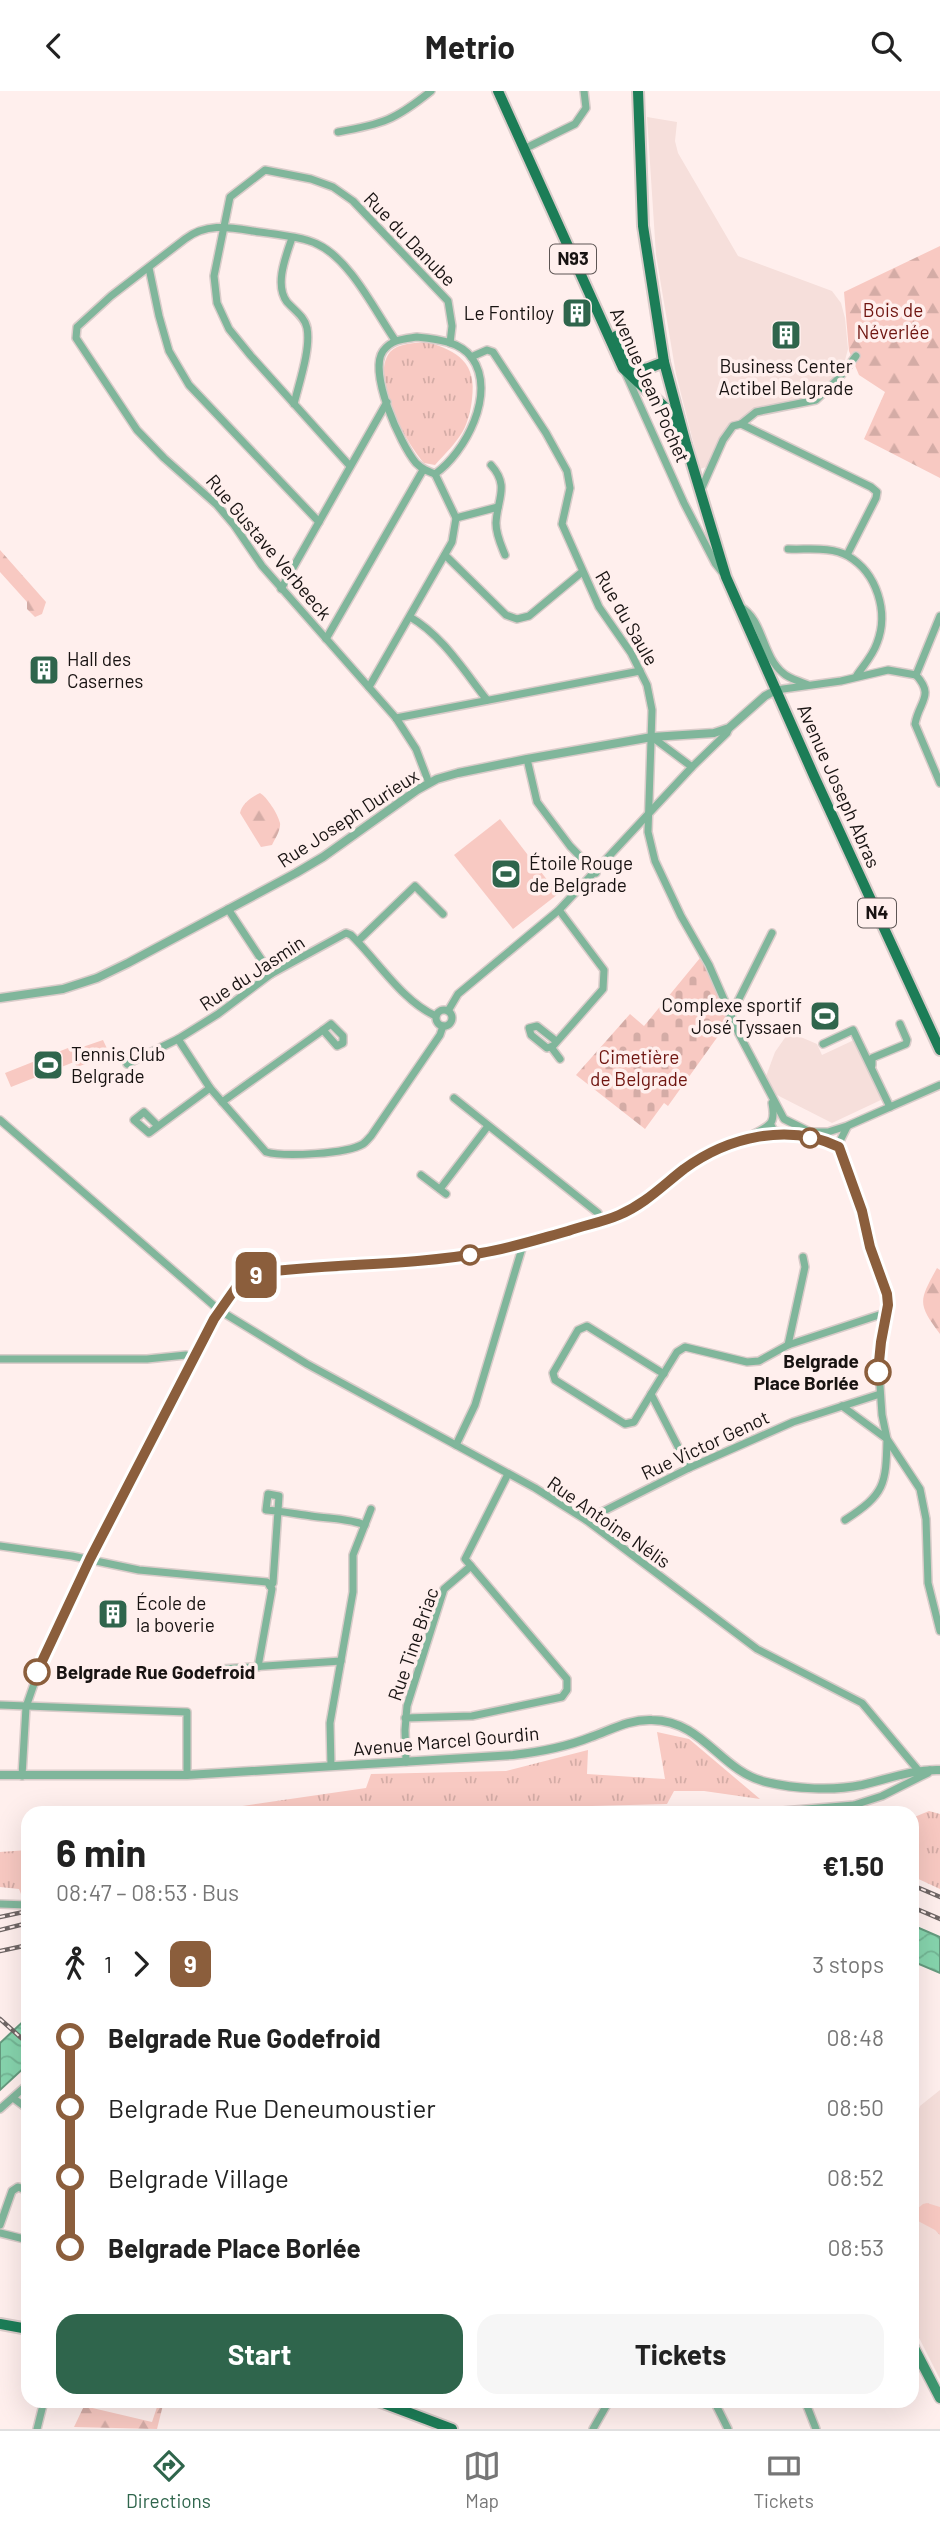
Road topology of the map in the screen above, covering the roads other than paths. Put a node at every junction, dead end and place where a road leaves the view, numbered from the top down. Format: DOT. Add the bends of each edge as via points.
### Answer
graph roads {
  1 [pos="431,91"];
  2 [pos="498,91"];
  3 [pos="584,91"];
  4 [pos="638,91"];
  5 [pos="338,132"];
  6 [pos="524,149"];
  7 [pos="223,226"];
  8 [pos="292,238"];
  9 [pos="149,268"];
  10 [pos="395,340"];
  11 [pos="450,343"];
  12 [pos="471,356"];
  13 [pos="856,356"];
  14 [pos="664,362"];
  15 [pos="628,368"];
  16 [pos="387,402"];
  17 [pos="294,404"];
  18 [pos="677,412"];
  19 [pos="741,424"];
  20 [pos="686,444"];
  21 [pos="491,465"];
  22 [pos="350,466"];
  23 [pos="423,470"];
  24 [pos="435,474"];
  25 [pos="700,492"];
  26 [pos="498,507"];
  27 [pos="456,518"];
  28 [pos="319,523"];
  29 [pos="788,549"];
  30 [pos="445,555"];
  31 [pos="505,555"];
  32 [pos="847,555"];
  33 [pos="582,572"];
  34 [pos="726,577"];
  35 [pos="281,589"];
  36 [pos="739,606"];
  37 [pos="940,616"];
  38 [pos="410,617"];
  39 [pos="326,639"];
  40 [pos="640,671"];
  41 [pos="857,675"];
  42 [pos="916,675"];
  43 [pos="808,685"];
  44 [pos="369,687"];
  45 [pos="776,690"];
  46 [pos="487,700"];
  47 [pos="396,718"];
  48 [pos="729,728"];
  49 [pos="652,737"];
  50 [pos="527,759"];
  51 [pos="692,767"];
  52 [pos="429,783"];
  53 [pos="940,783"];
  54 [pos="649,813"];
  55 [pos="596,873"];
  56 [pos="229,909"];
  57 [pos="559,910"];
  58 [pos="443,914"];
  59 [pos="772,933"];
  60 [pos="358,941"];
  61 [pos="271,974"];
  62 [pos="0,998"];
  63 [pos="449,1011"];
  64 [pos="436,1016"];
  65 [pos="730,1017"];
  66 [pos="900,1024"];
  67 [pos="443,1026"];
  68 [pos="323,1030"];
  69 [pos="178,1039"];
  70 [pos="823,1044"];
  71 [pos="939,1047"];
  72 [pos="560,1059"];
  73 [pos="127,1064"];
  74 [pos="873,1070"];
  75 [pos="940,1085"];
  76 [pos="211,1088"];
  77 [pos="770,1096"];
  78 [pos="454,1098"];
  79 [pos="222,1102"];
  80 [pos="890,1107"];
  81 [pos="784,1119"];
  82 [pos="0,1120"];
  83 [pos="773,1122"];
  84 [pos="158,1126"];
  85 [pos="488,1126"];
  86 [pos="847,1126"];
  87 [pos="798,1128"];
  88 [pos="838,1130"];
  89 [pos="828,1132"];
  90 [pos="781,1133"];
  91 [pos="790,1135"];
  92 [pos="748,1137"];
  93 [pos="829,1142"];
  94 [pos="839,1144"];
  95 [pos="421,1175"];
  96 [pos="601,1221"];
  97 [pos="523,1245"];
  98 [pos="803,1257"];
  99 [pos="219,1310"];
  100 [pos="887,1312"];
  101 [pos="788,1345"];
  102 [pos="0,1359"];
  103 [pos="194,1359"];
  104 [pos="664,1374"];
  105 [pos="652,1394"];
  106 [pos="880,1394"];
  107 [pos="842,1406"];
  108 [pos="887,1439"];
  109 [pos="456,1445"];
  110 [pos="689,1468"];
  111 [pos="508,1474"];
  112 [pos="371,1509"];
  113 [pos="586,1520"];
  114 [pos="845,1520"];
  115 [pos="365,1525"];
  116 [pos="0,1546"];
  117 [pos="90,1559"];
  118 [pos="471,1566"];
  119 [pos="270,1585"];
  120 [pos="940,1631"];
  121 [pos="341,1661"];
  122 [pos="258,1667"];
  123 [pos="222,1669"];
  124 [pos="0,1705"];
  125 [pos="26,1706"];
  126 [pos="405,1718"];
  127 [pos="406,1762"];
  128 [pos="331,1766"];
  129 [pos="935,1769"];
  130 [pos="918,1770"];
  131 [pos="0,1775"];
  132 [pos="187,1775"];
  133 [pos="22,1776"];
  134 [pos="847,1806"];
  135 [pos="0,1904"];
  136 [pos="21,1905"];
  137 [pos="21,2091"];
  138 [pos="13,2098"];
  139 [pos="21,2104"];
  140 [pos="0,2109"];
  141 [pos="21,2188"];
  142 [pos="0,2225"];
  143 [pos="0,2233"];
  144 [pos="21,2238"];
  145 [pos="0,2323"];
  146 [pos="21,2326"];
  147 [pos="919,2358"];
  148 [pos="940,2398"];
  149 [pos="42,2408"];
  150 [pos="396,2408"];
  151 [pos="605,2408"];
  152 [pos="718,2408"];
  153 [pos="808,2408"];
  154 [pos="448,2428"];
  155 [pos="37,2429"];
  156 [pos="593,2429"];
  157 [pos="728,2429"];
  158 [pos="816,2429"];
  1 -- 5 [label="street" via="389,121"];
  2 -- 6 [label="main road, Avenue Jean Pochet / N93"];
  3 -- 6 [label="street" via="586,109 575,124"];
  4 -- 14 [label="main road, N4" via="643,226"];
  6 -- 15 [label="main road, Avenue Jean Pochet / N93"];
  6 -- 15 [label="main road, N93"];
  7 -- 8 [label="street"];
  7 -- 9 [label="street" via="191,234"];
  7 -- 11 [label="street, Rue du Danube" via="230,197 265,170 332,187 354,201 448,301"];
  7 -- 17 [label="street, Rue du Danube" via="214,276 217,303 229,330"];
  8 -- 10 [label="street" via="315,243 343,263"];
  8 -- 17 [label="street" via="281,285 285,299 306,324 308,339"];
  9 -- 28 [label="street" via="169,351 189,385"];
  9 -- 35 [label="street, Rue Gustave Verbeeck" via="77,327 76,338 137,430 217,505"];
  10 -- 11 [label="street" via="417,337"];
  10 -- 16 [label="street" via="378,359"];
  11 -- 12 [label="street"];
  12 -- 24 [label="street" via="480,372 474,422 462,445"];
  12 -- 33 [label="street, Rue du Saule" via="493,352 567,471 569,488 562,524"];
  13 -- 19 [label="street" via="816,400 756,412"];
  14 -- 15 [label="main road" via="646,369"];
  14 -- 18 [label="main road, N4"];
  15 -- 18 [label="main road"];
  15 -- 20 [label="main road, N93" via="670,412 678,437"];
  15 -- 34 [label="street, Avenue Jean Pochet" via="684,503"];
  16 -- 22 [label="street"];
  16 -- 23 [label="street" via="401,441"];
  17 -- 22 [label="street, Rue du Danube"];
  18 -- 20 [label="main road, N4"];
  19 -- 25 [label="street" via="733,426 723,440"];
  19 -- 32 [label="street" via="877,492"];
  20 -- 25 [label="main road, N4"];
  21 -- 26 [label="street" via="501,476"];
  22 -- 28 [label="street"];
  23 -- 24 [label="street"];
  23 -- 39 [label="street"];
  24 -- 27 [label="street"];
  25 -- 34 [label="main road, N4"];
  26 -- 27 [label="street"];
  26 -- 31 [label="street" via="498,538"];
  27 -- 30 [label="street"];
  28 -- 35 [label="street"];
  29 -- 32 [label="street"];
  30 -- 33 [label="street" via="506,615 517,619 529,615"];
  30 -- 38 [label="street"];
  32 -- 41 [label="street" via="876,586 882,621 877,645"];
  33 -- 40 [label="street, Rue du Saule"];
  34 -- 36 [label="main road, Avenue Jean Pochet / N4"];
  35 -- 39 [label="street, Rue Gustave Verbeeck"];
  36 -- 43 [label="street" via="750,611 773,662 784,674"];
  36 -- 45 [label="main road, Avenue Jean Pochet / N4"];
  37 -- 42 [label="street"];
  38 -- 44 [label="street"];
  38 -- 46 [label="street" via="435,635"];
  39 -- 44 [label="street, Rue Gustave Verbeeck"];
  40 -- 46 [label="street"];
  40 -- 49 [label="street, Rue du Saule" via="652,710"];
  41 -- 42 [label="street" via="888,670"];
  41 -- 43 [label="street"];
  42 -- 53 [label="street" via="926,685 926,693 915,724"];
  43 -- 45 [label="street"];
  44 -- 47 [label="street, Rue Gustave Verbeeck"];
  45 -- 48 [label="street"];
  45 -- 71 [label="main road, Avenue Joseph Abras / N4"];
  46 -- 47 [label="street"];
  47 -- 52 [label="street, Rue Gustave Verbeeck" via="416,749"];
  48 -- 49 [label="street, Rue Joseph Durieux"];
  48 -- 51 [label="street"];
  49 -- 50 [label="street, Rue Joseph Durieux"];
  49 -- 51 [label="street"];
  49 -- 54 [label="street, Rue du Saule"];
  50 -- 52 [label="street, Rue Joseph Durieux"];
  50 -- 55 [label="street" via="537,802"];
  51 -- 54 [label="street"];
  52 -- 56 [label="street, Rue Joseph Durieux" via="323,857"];
  54 -- 55 [label="street"];
  54 -- 65 [label="street, Rue du Saule" via="655,861 709,965"];
  55 -- 57 [label="street"];
  56 -- 61 [label="street"];
  56 -- 62 [label="street, Rue Joseph Durieux" via="97,978 63,989"];
  57 -- 63 [label="street" via="458,994"];
  57 -- 72 [label="street" via="604,970 605,979 603,989 553,1044"];
  58 -- 60 [label="street" via="415,886"];
  59 -- 65 [label="street"];
  60 -- 61 [label="street, Rue du Jasmin" via="346,933"];
  60 -- 64 [label="street" via="400,987"];
  61 -- 69 [label="street, Rue du Jasmin"];
  63 -- 64 [label="street" via="441,1010"];
  63 -- 67 [label="street" via="452,1021"];
  64 -- 67 [label="street"];
  65 -- 77 [label="street, Rue du Saule"];
  66 -- 74 [label="street" via="906,1044 872,1058"];
  67 -- 79 [label="street" via="362,1145 277,1155 266,1152"];
  68 -- 79 [label="street"];
  69 -- 73 [label="street, Rue du Jasmin"];
  69 -- 76 [label="street"];
  70 -- 74 [label="street" via="853,1030"];
  74 -- 80 [label="street"];
  75 -- 80 [label="street"];
  76 -- 79 [label="street"];
  76 -- 84 [label="street"];
  77 -- 81 [label="street"];
  77 -- 83 [label="street"];
  78 -- 85 [label="street"];
  80 -- 86 [label="street"];
  81 -- 83 [label="street"];
  81 -- 87 [label="street"];
  82 -- 99 [label="street, Rue Antoine Nélis"];
  83 -- 90 [label="street" via="771,1129"];
  83 -- 92 [label="street"];
  85 -- 95 [label="street" via="443,1191"];
  85 -- 96 [label="street" via="598,1213"];
  86 -- 88 [label="street"];
  86 -- 94 [label="street"];
  87 -- 89 [label="street"];
  87 -- 91 [label="street"];
  88 -- 89 [label="street"];
  88 -- 94 [label="street"];
  89 -- 93 [label="street"];
  90 -- 91 [label="street"];
  90 -- 92 [label="street"];
  91 -- 93 [label="street"];
  92 -- 96 [label="street" via="704,1157 645,1201"];
  93 -- 94 [label="street"];
  94 -- 100 [label="street" via="885,1286"];
  96 -- 97 [label="street"];
  97 -- 99 [label="street" via="480,1254 259,1273 240,1282"];
  97 -- 109 [label="street" via="475,1405"];
  98 -- 101 [label="street" via="805,1267"];
  99 -- 103 [label="street"];
  99 -- 109 [label="street, Rue Antoine Nélis"];
  100 -- 101 [label="street"];
  100 -- 106 [label="street" via="878,1357"];
  101 -- 104 [label="street" via="759,1361 747,1362 685,1347"];
  102 -- 103 [label="street" via="186,1355"];
  103 -- 117 [label="street"];
  104 -- 105 [label="street"];
  104 -- 105 [label="street" via="587,1326 578,1330 553,1373 555,1380 625,1424 634,1423"];
  105 -- 110 [label="street"];
  106 -- 107 [label="street, Rue Victor Genot"];
  106 -- 108 [label="street"];
  107 -- 108 [label="street"];
  107 -- 110 [label="street, Rue Victor Genot" via="793,1422"];
  108 -- 114 [label="street" via="882,1487 876,1498"];
  108 -- 120 [label="street" via="920,1489 928,1583"];
  109 -- 111 [label="street, Rue Antoine Nélis"];
  110 -- 113 [label="street, Rue Victor Genot"];
  111 -- 113 [label="street, Rue Antoine Nélis"];
  111 -- 118 [label="street" via="465,1559"];
  112 -- 115 [label="street"];
  113 -- 130 [label="street, Rue Antoine Nélis" via="757,1649 862,1703"];
  115 -- 119 [label="street" via="347,1518 278,1511"];
  115 -- 121 [label="street" via="353,1555 353,1592"];
  116 -- 117 [label="street"];
  117 -- 119 [label="street" via="139,1570"];
  117 -- 125 [label="street" via="43,1658"];
  118 -- 126 [label="street, Rue Tine Briac" via="444,1590"];
  118 -- 126 [label="street" via="567,1679 567,1690 562,1697 472,1716"];
  119 -- 122 [label="street"];
  121 -- 122 [label="street"];
  121 -- 128 [label="street" via="330,1723"];
  122 -- 123 [label="street"];
  124 -- 125 [label="street"];
  125 -- 132 [label="street" via="187,1712"];
  125 -- 133 [label="street"];
  126 -- 127 [label="street, Rue Tine Briac"];
  127 -- 128 [label="street, Avenue Marcel Gourdin"];
  127 -- 130 [label="street, Avenue Marcel Gourdin" via="533,1752 649,1720 688,1729 732,1766 765,1782 849,1787"];
  128 -- 132 [label="street, Avenue Marcel Gourdin"];
  129 -- 130 [label="street, Avenue Marcel Gourdin"];
  129 -- 134 [label="street" via="867,1802"];
  131 -- 133 [label="street, Avenue Marcel Gourdin"];
  132 -- 133 [label="street, Avenue Marcel Gourdin"];
  135 -- 136 [label="street"];
  137 -- 138 [label="street"];
  138 -- 139 [label="street"];
  138 -- 140 [label="street"];
  141 -- 142 [label="street" via="12,2191"];
  143 -- 144 [label="street"];
  145 -- 146 [label="main road"];
  147 -- 148 [label="main road"];
  149 -- 155 [label="street"];
  150 -- 154 [label="main road"];
  151 -- 156 [label="street"];
  152 -- 157 [label="street"];
  153 -- 158 [label="street"];
}
